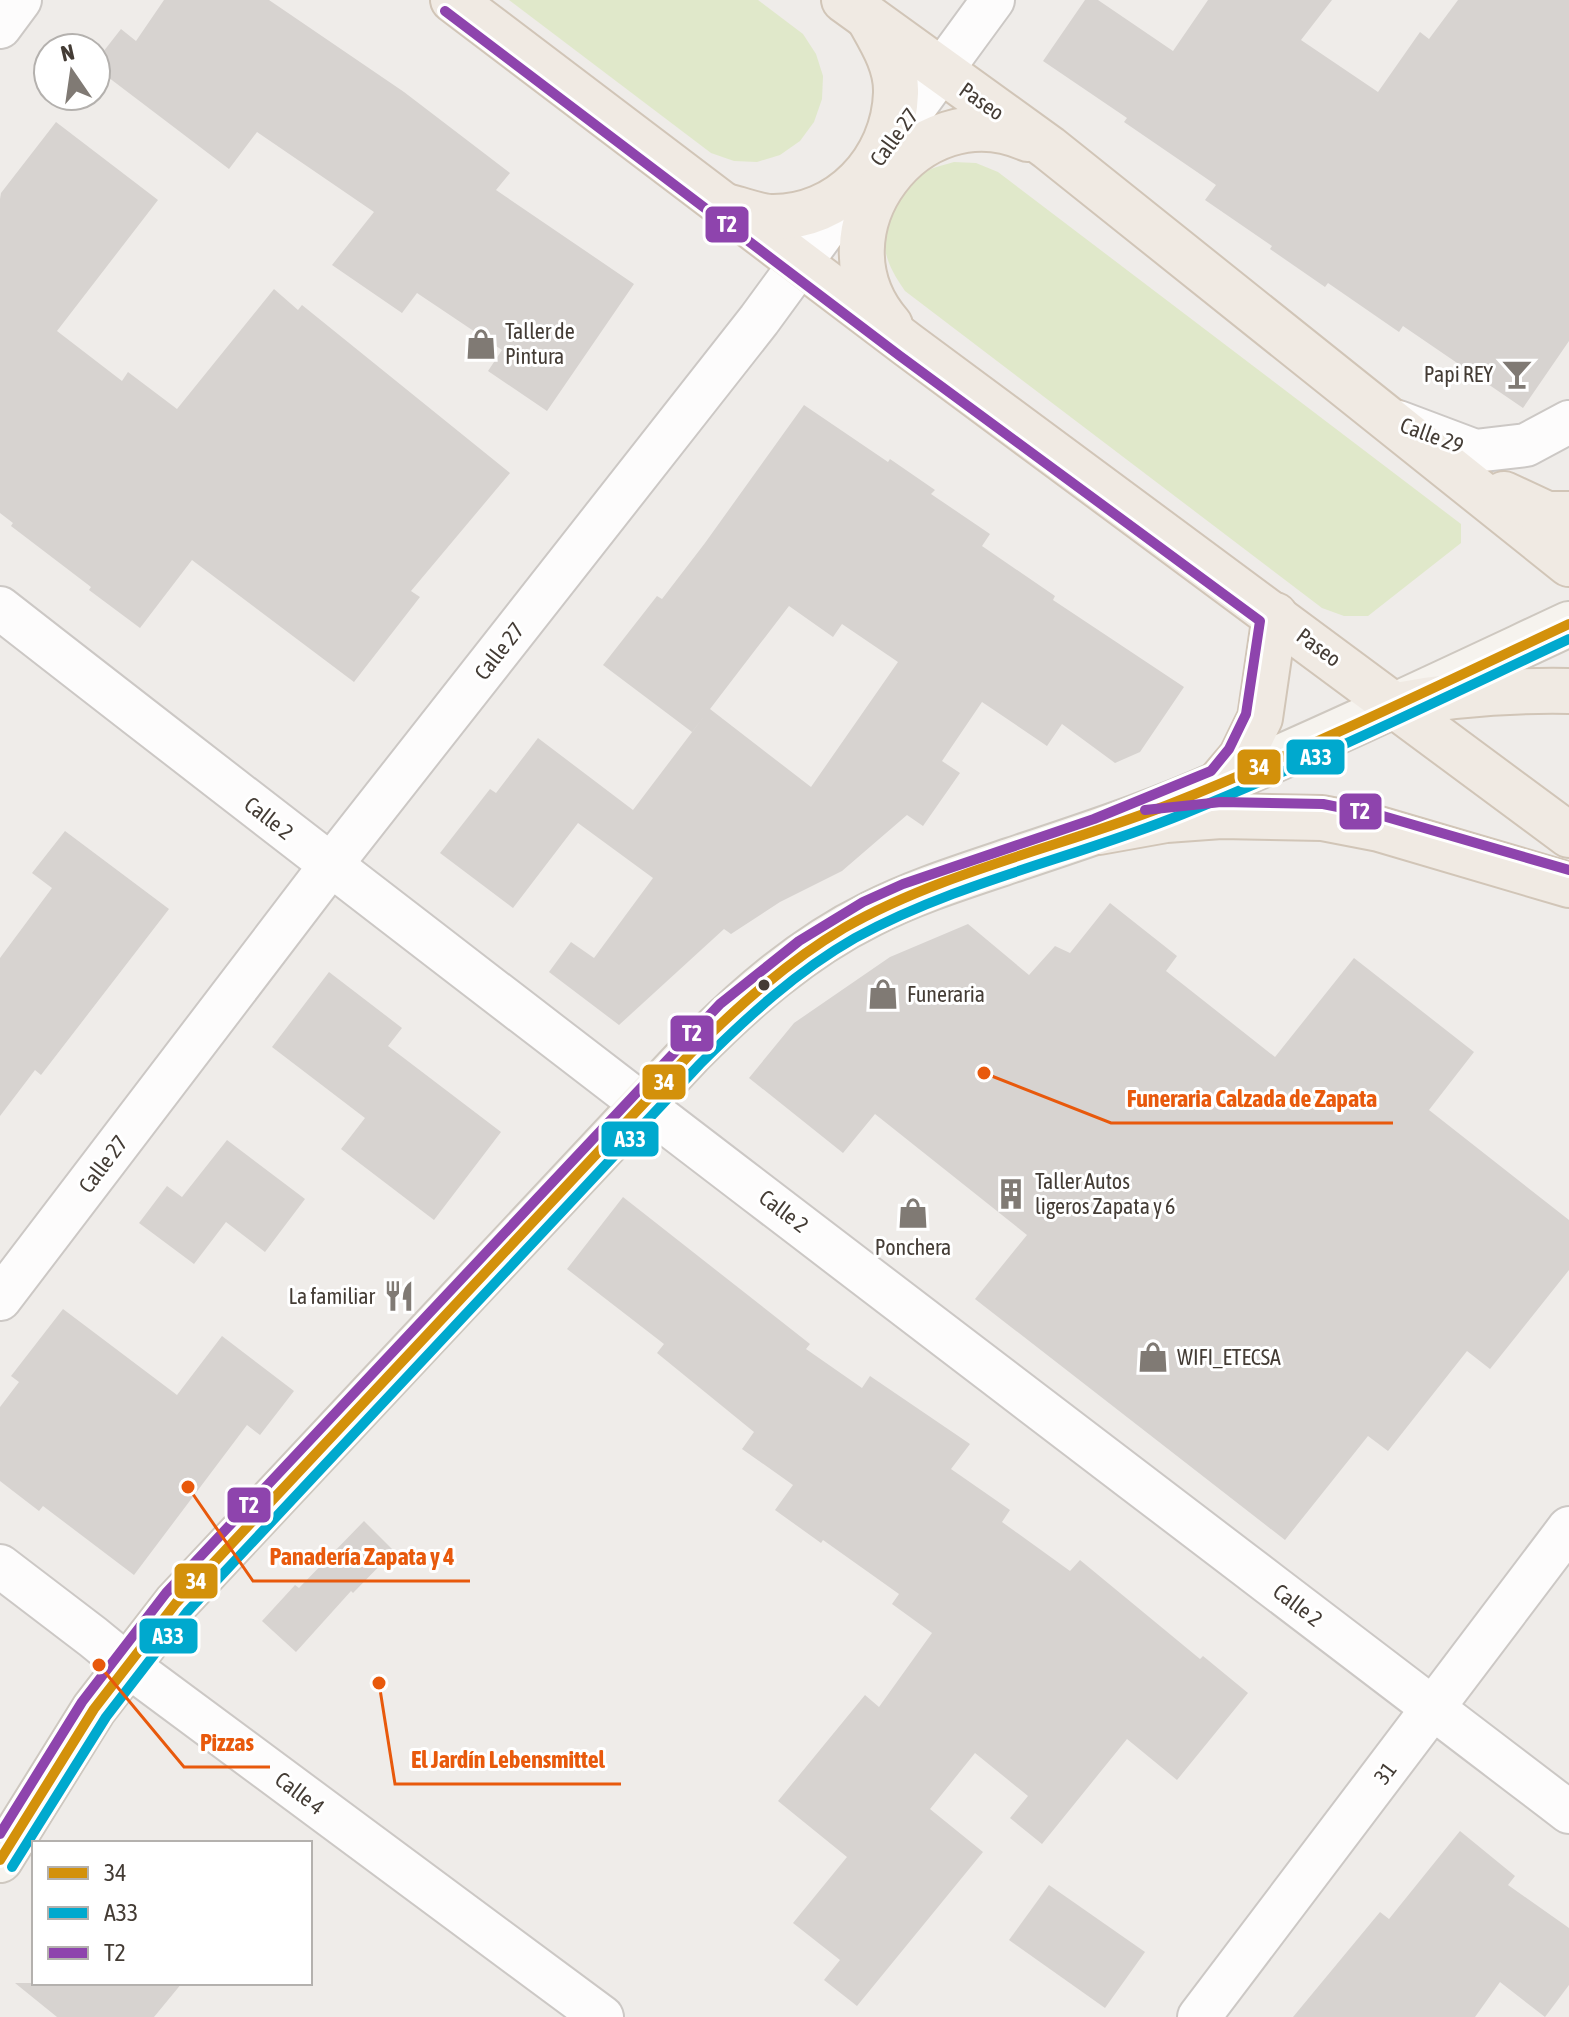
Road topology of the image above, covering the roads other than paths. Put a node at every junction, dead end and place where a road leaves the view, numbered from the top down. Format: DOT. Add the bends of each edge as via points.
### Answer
graph roads {
  1 [pos="20,0"];
  2 [pos="453,0"];
  3 [pos="993,0"];
  4 [pos="856,9"];
  5 [pos="0,27"];
  6 [pos="941,72"];
  7 [pos="1049,148"];
  8 [pos="873,166"];
  9 [pos="726,206"];
  10 [pos="802,264"];
  11 [pos="908,345"];
  12 [pos="1385,417"];
  13 [pos="1569,422"];
  14 [pos="1569,514"];
  15 [pos="1569,564"];
  16 [pos="0,608"];
  17 [pos="1275,615"];
  18 [pos="1569,624"];
  19 [pos="1569,691"];
  20 [pos="1396,705"];
  21 [pos="1219,783"];
  22 [pos="1099,832"];
  23 [pos="1569,835"];
  24 [pos="330,866"];
  25 [pos="1569,885"];
  26 [pos="644,1103"];
  27 [pos="0,1299"];
  28 [pos="1569,1528"];
  29 [pos="0,1566"];
  30 [pos="126,1664"];
  31 [pos="1434,1709"];
  32 [pos="1569,1812"];
  33 [pos="0,1860"];
  34 [pos="602,2017"];
  35 [pos="1199,2017"];
  1 -- 5 [label="street"];
  2 -- 9 [label="main road, Paseo"];
  3 -- 6 [label="street, Calle 27"];
  4 -- 6 [label="main road, Paseo"];
  4 -- 8 [label="main road" via="888,52 896,90 891,130"];
  6 -- 7 [label="main road, Paseo"];
  6 -- 8 [label="street, Calle 27"];
  7 -- 11 [label="main road" via="1016,134 980,129 944,135 912,152 887,176 868,208 864,279 878,311"];
  7 -- 12 [label="main road, Paseo"];
  8 -- 9 [label="main road" via="845,194 809,211 770,217"];
  8 -- 10 [label="street, Calle 27"];
  9 -- 10 [label="main road, Paseo"];
  10 -- 11 [label="main road, Paseo"];
  10 -- 24 [label="street, Calle 27"];
  11 -- 17 [label="main road, Paseo"];
  12 -- 13 [label="street, Calle 29" via="1475,451 1526,445"];
  12 -- 14 [label="main road" via="1496,490 1547,514"];
  12 -- 15 [label="main road, Paseo"];
  16 -- 24 [label="street, Calle 2"];
  17 -- 20 [label="main road, Paseo"];
  17 -- 21 [label="main road" via="1260,718 1241,757"];
  18 -- 20 [label="main road"];
  19 -- 20 [label="main road" via="1446,695"];
  20 -- 21 [label="main road"];
  20 -- 23 [label="main road, Paseo"];
  21 -- 22 [label="main road"];
  22 -- 25 [label="main road" via="1221,816 1322,818 1379,829"];
  22 -- 26 [label="main road" via="908,897 836,934 729,1014"];
  24 -- 26 [label="street, Calle 2"];
  24 -- 27 [label="street, Calle 27"];
  26 -- 30 [label="main road" via="187,1591"];
  26 -- 31 [label="street, Calle 2"];
  28 -- 31 [label="street, 31"];
  29 -- 30 [label="street, Calle 4"];
  30 -- 33 [label="main road"];
  30 -- 34 [label="street, Calle 4"];
  31 -- 32 [label="street, Calle 2"];
  31 -- 35 [label="street, 31"];
}
